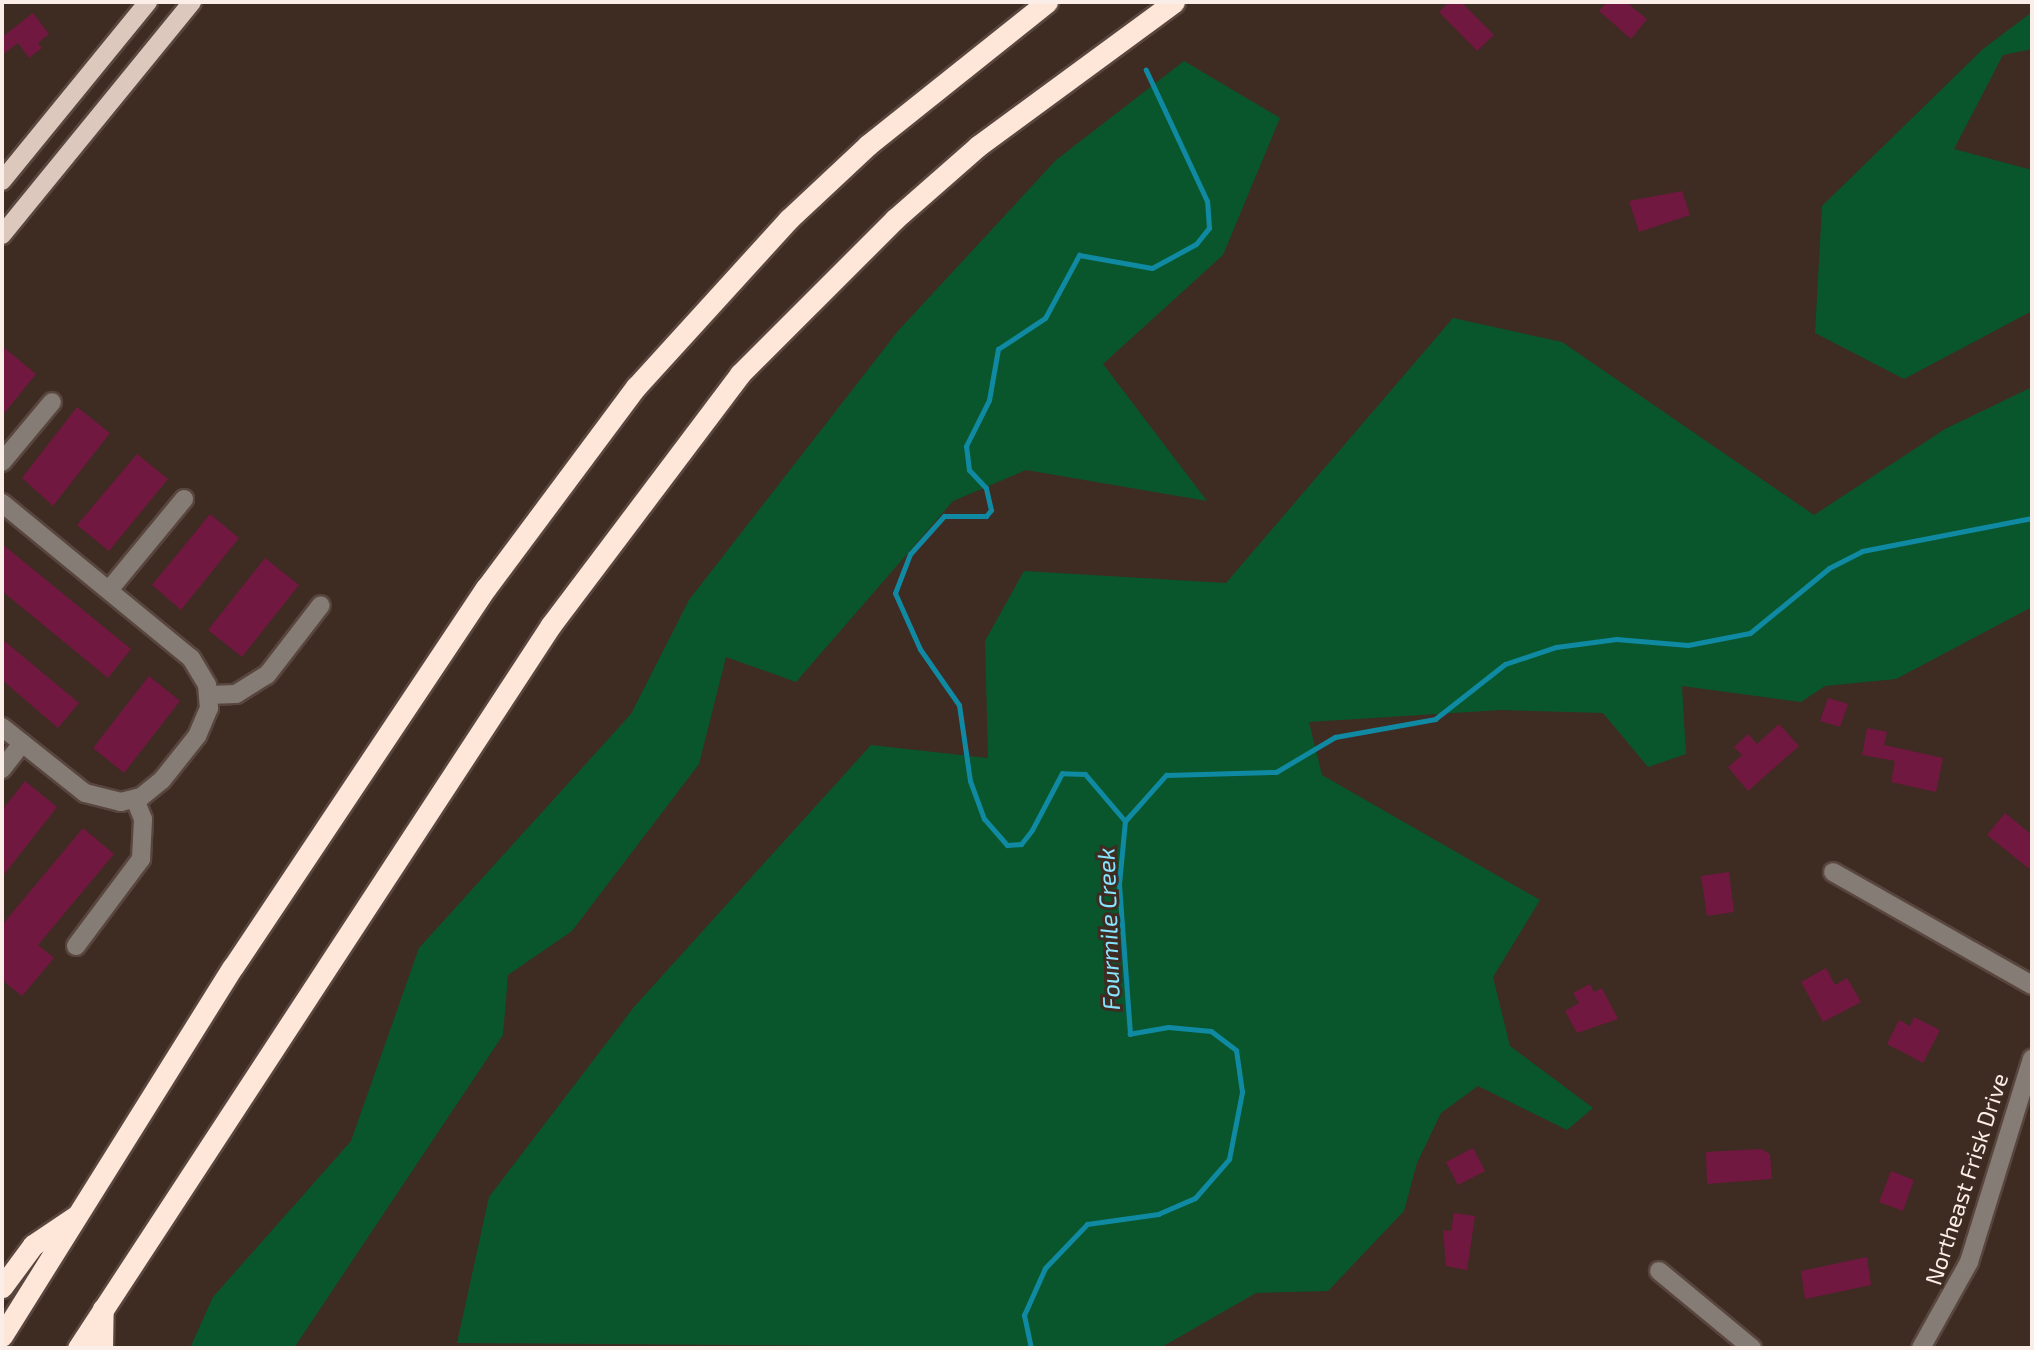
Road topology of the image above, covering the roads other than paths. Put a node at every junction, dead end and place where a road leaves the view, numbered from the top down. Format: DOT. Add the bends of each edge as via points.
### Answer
graph roads {
  1 [pos="148,2"];
  2 [pos="192,2"];
  3 [pos="1047,2"];
  4 [pos="1174,2"];
  5 [pos="2,181"];
  6 [pos="2,234"];
  7 [pos="52,402"];
  8 [pos="2,462"];
  9 [pos="184,499"];
  10 [pos="2,503"];
  11 [pos="109,590"];
  12 [pos="321,606"];
  13 [pos="208,695"];
  14 [pos="2,727"];
  15 [pos="22,743"];
  16 [pos="2,769"];
  17 [pos="135,799"];
  18 [pos="1833,872"];
  19 [pos="76,946"];
  20 [pos="2032,985"];
  21 [pos="2032,1059"];
  22 [pos="84,1211"];
  23 [pos="1659,1271"];
  24 [pos="2,1287"];
  25 [pos="103,1309"];
  26 [pos="2,1336"];
  27 [pos="78,1348"];
  28 [pos="102,1348"];
  29 [pos="1752,1348"];
  30 [pos="1921,1348"];
  1 -- 5 [label="main road"];
  2 -- 6 [label="main road"];
  3 -- 22 [label="highway" via="868,145 789,219 635,387 479,598 233,967"];
  4 -- 25 [label="highway" via="978,146 886,228 740,374 551,625"];
  7 -- 8 [label="street"];
  9 -- 11 [label="street"];
  10 -- 11 [label="street"];
  11 -- 13 [label="street" via="191,658"];
  12 -- 13 [label="street" via="267,674 236,694"];
  13 -- 17 [label="street" via="209,708 186,752"];
  14 -- 15 [label="street"];
  15 -- 16 [label="street"];
  15 -- 17 [label="street" via="85,793"];
  17 -- 19 [label="street" via="142,819 141,859"];
  18 -- 20 [label="street"];
  21 -- 30 [label="street, Northeast Frisk Drive" via="1969,1262"];
  22 -- 24 [label="highway" via="33,1245"];
  22 -- 26 [label="highway"];
  23 -- 29 [label="street"];
  25 -- 27 [label="highway"];
  25 -- 28 [label="highway"];
}
